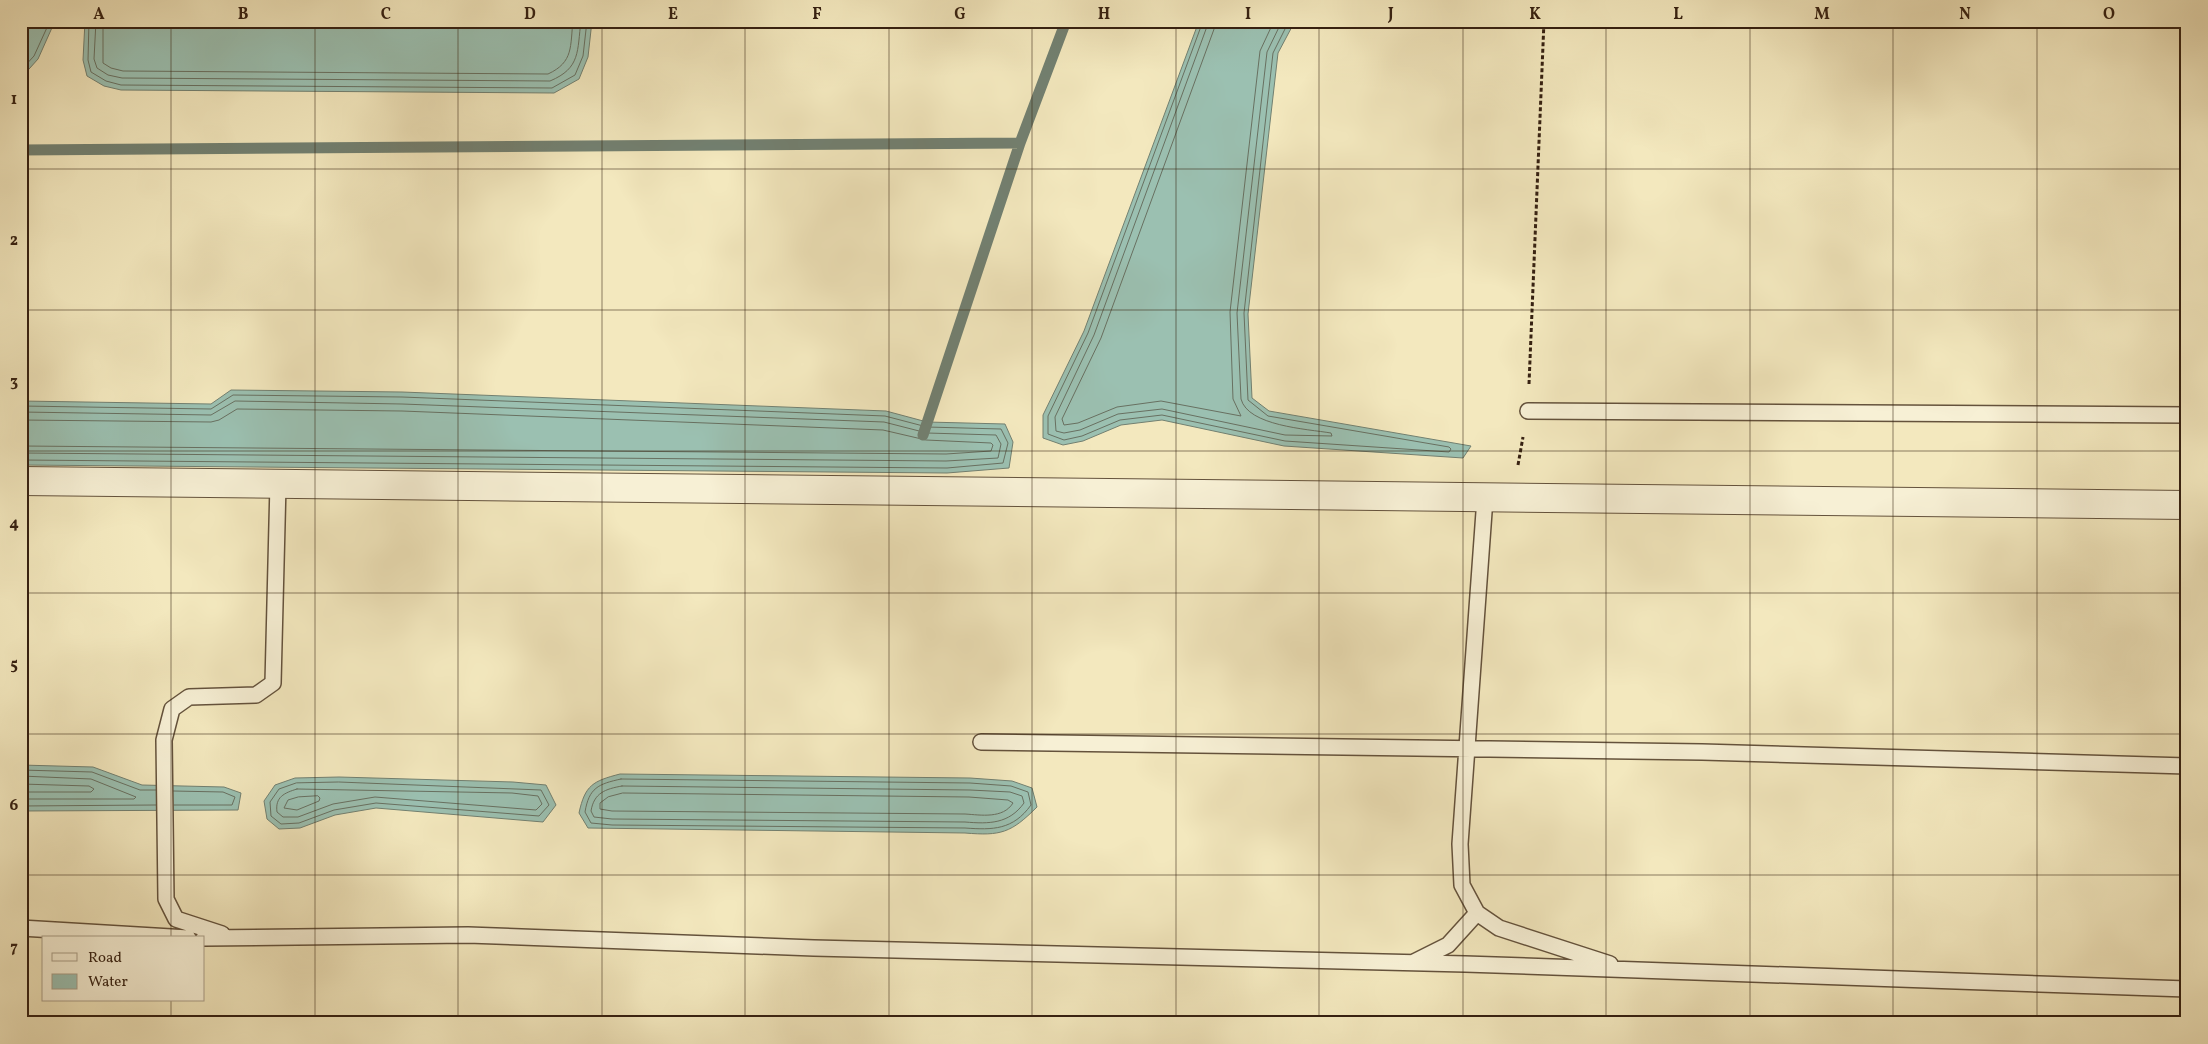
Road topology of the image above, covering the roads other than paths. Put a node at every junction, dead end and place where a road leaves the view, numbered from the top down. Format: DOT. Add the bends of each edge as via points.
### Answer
graph roads {
  1 [pos="1528,411"];
  2 [pos="2187,416"];
  3 [pos="21,481"];
  4 [pos="278,484"];
  5 [pos="1485,498"];
  6 [pos="2187,505"];
  7 [pos="981,742"];
  8 [pos="1467,749"];
  9 [pos="2187,766"];
  10 [pos="1477,913"];
  11 [pos="21,928"];
  12 [pos="155,936"];
  13 [pos="205,938"];
  14 [pos="235,938"];
  15 [pos="1410,963"];
  16 [pos="1629,970"];
  17 [pos="2187,989"];
  1 -- 2 [label="lane"];
  3 -- 4 [label="street"];
  4 -- 5 [label="street"];
  4 -- 14 [label="lane" via="273,683 256,695 189,697 172,709 164,740 166,899 176,918"];
  5 -- 6 [label="street"];
  5 -- 8 [label="lane"];
  7 -- 8 [label="lane"];
  8 -- 9 [label="lane" via="1702,752"];
  8 -- 10 [label="lane" via="1460,844 1462,885"];
  10 -- 15 [label="lane" via="1448,945"];
  10 -- 16 [label="lane" via="1499,928"];
  11 -- 12 [label="lane"];
  13 -- 14 [label="lane"];
  14 -- 15 [label="lane" via="468,935"];
  15 -- 16 [label="lane"];
  16 -- 17 [label="lane"];
}
